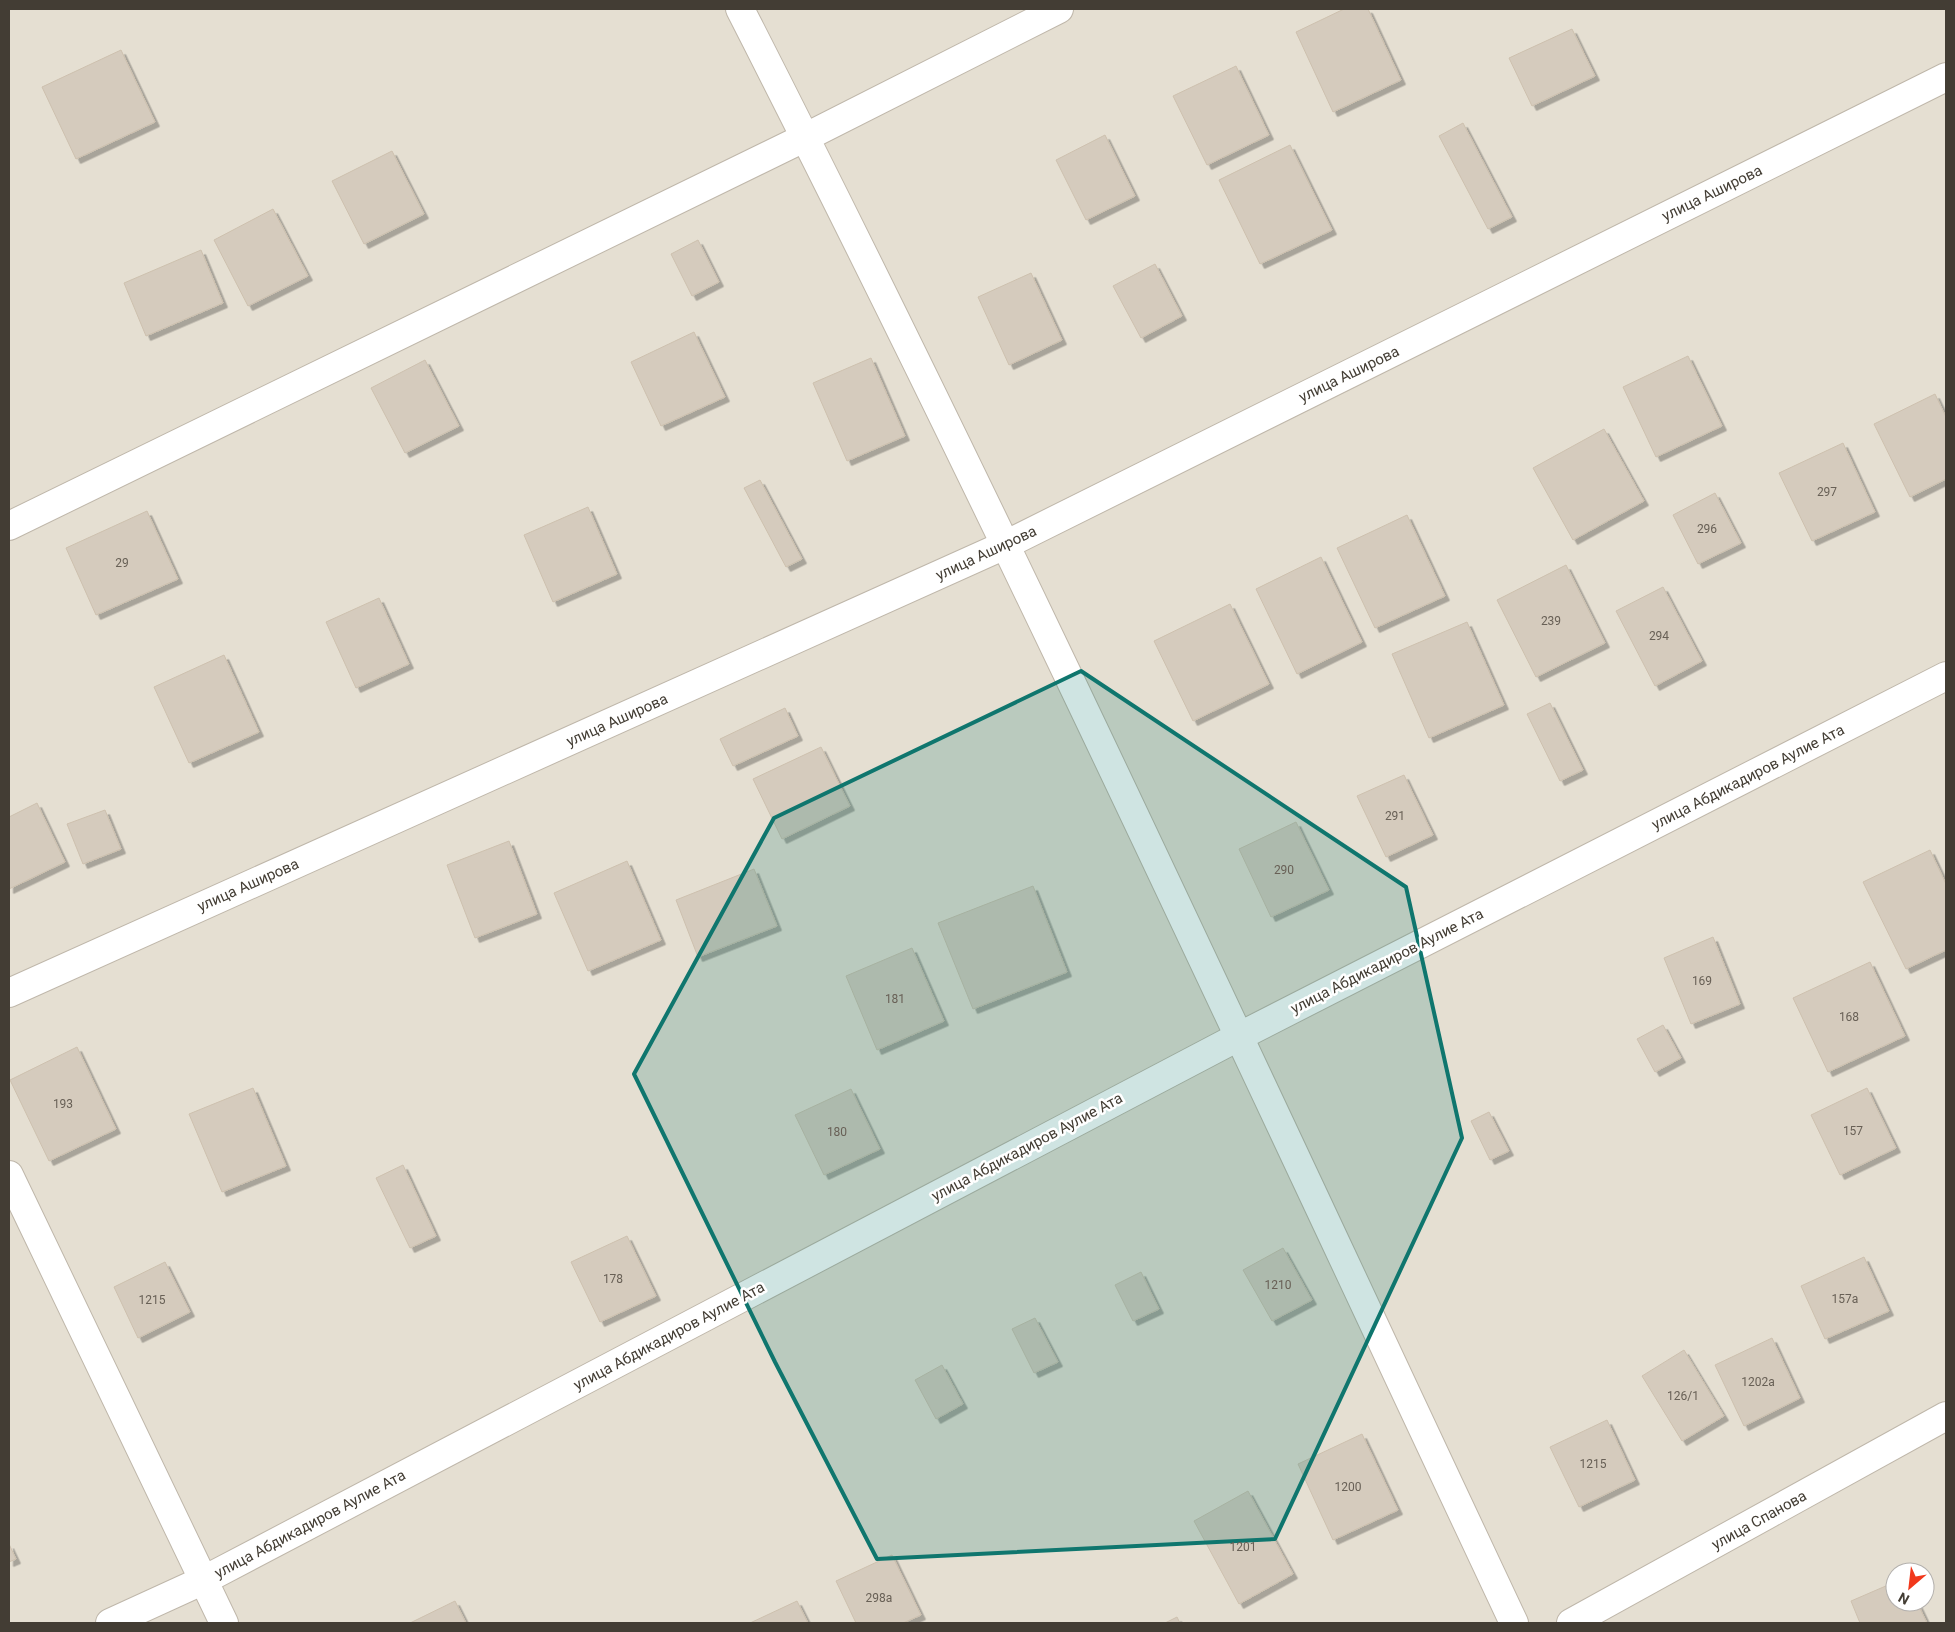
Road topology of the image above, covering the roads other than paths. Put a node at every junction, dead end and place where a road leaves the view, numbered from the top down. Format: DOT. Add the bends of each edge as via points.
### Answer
graph roads {
  1 [pos="740,9"];
  2 [pos="1059,9"];
  3 [pos="1946,77"];
  4 [pos="806,137"];
  5 [pos="9,526"];
  6 [pos="1005,545"];
  7 [pos="1946,676"];
  8 [pos="9,993"];
  9 [pos="1238,1037"];
  10 [pos="9,1175"];
  11 [pos="1946,1416"];
  12 [pos="204,1580"];
  13 [pos="110,1623"];
  14 [pos="224,1623"];
  15 [pos="1514,1623"];
  16 [pos="1571,1623"];
  1 -- 4 [label="street"];
  2 -- 4 [label="street"];
  3 -- 6 [label="street, улица Аширова"];
  4 -- 5 [label="street"];
  4 -- 6 [label="street"];
  6 -- 8 [label="street, улица Аширова"];
  6 -- 9 [label="street"];
  7 -- 9 [label="street, улица Абдикадиров Аулие Ата"];
  9 -- 12 [label="street, улица Абдикадиров Аулие Ата"];
  9 -- 15 [label="street"];
  10 -- 12 [label="street"];
  11 -- 16 [label="street, улица Спанова"];
  12 -- 13 [label="street, улица Абдикадиров Аулие Ата"];
  12 -- 14 [label="street"];
}
